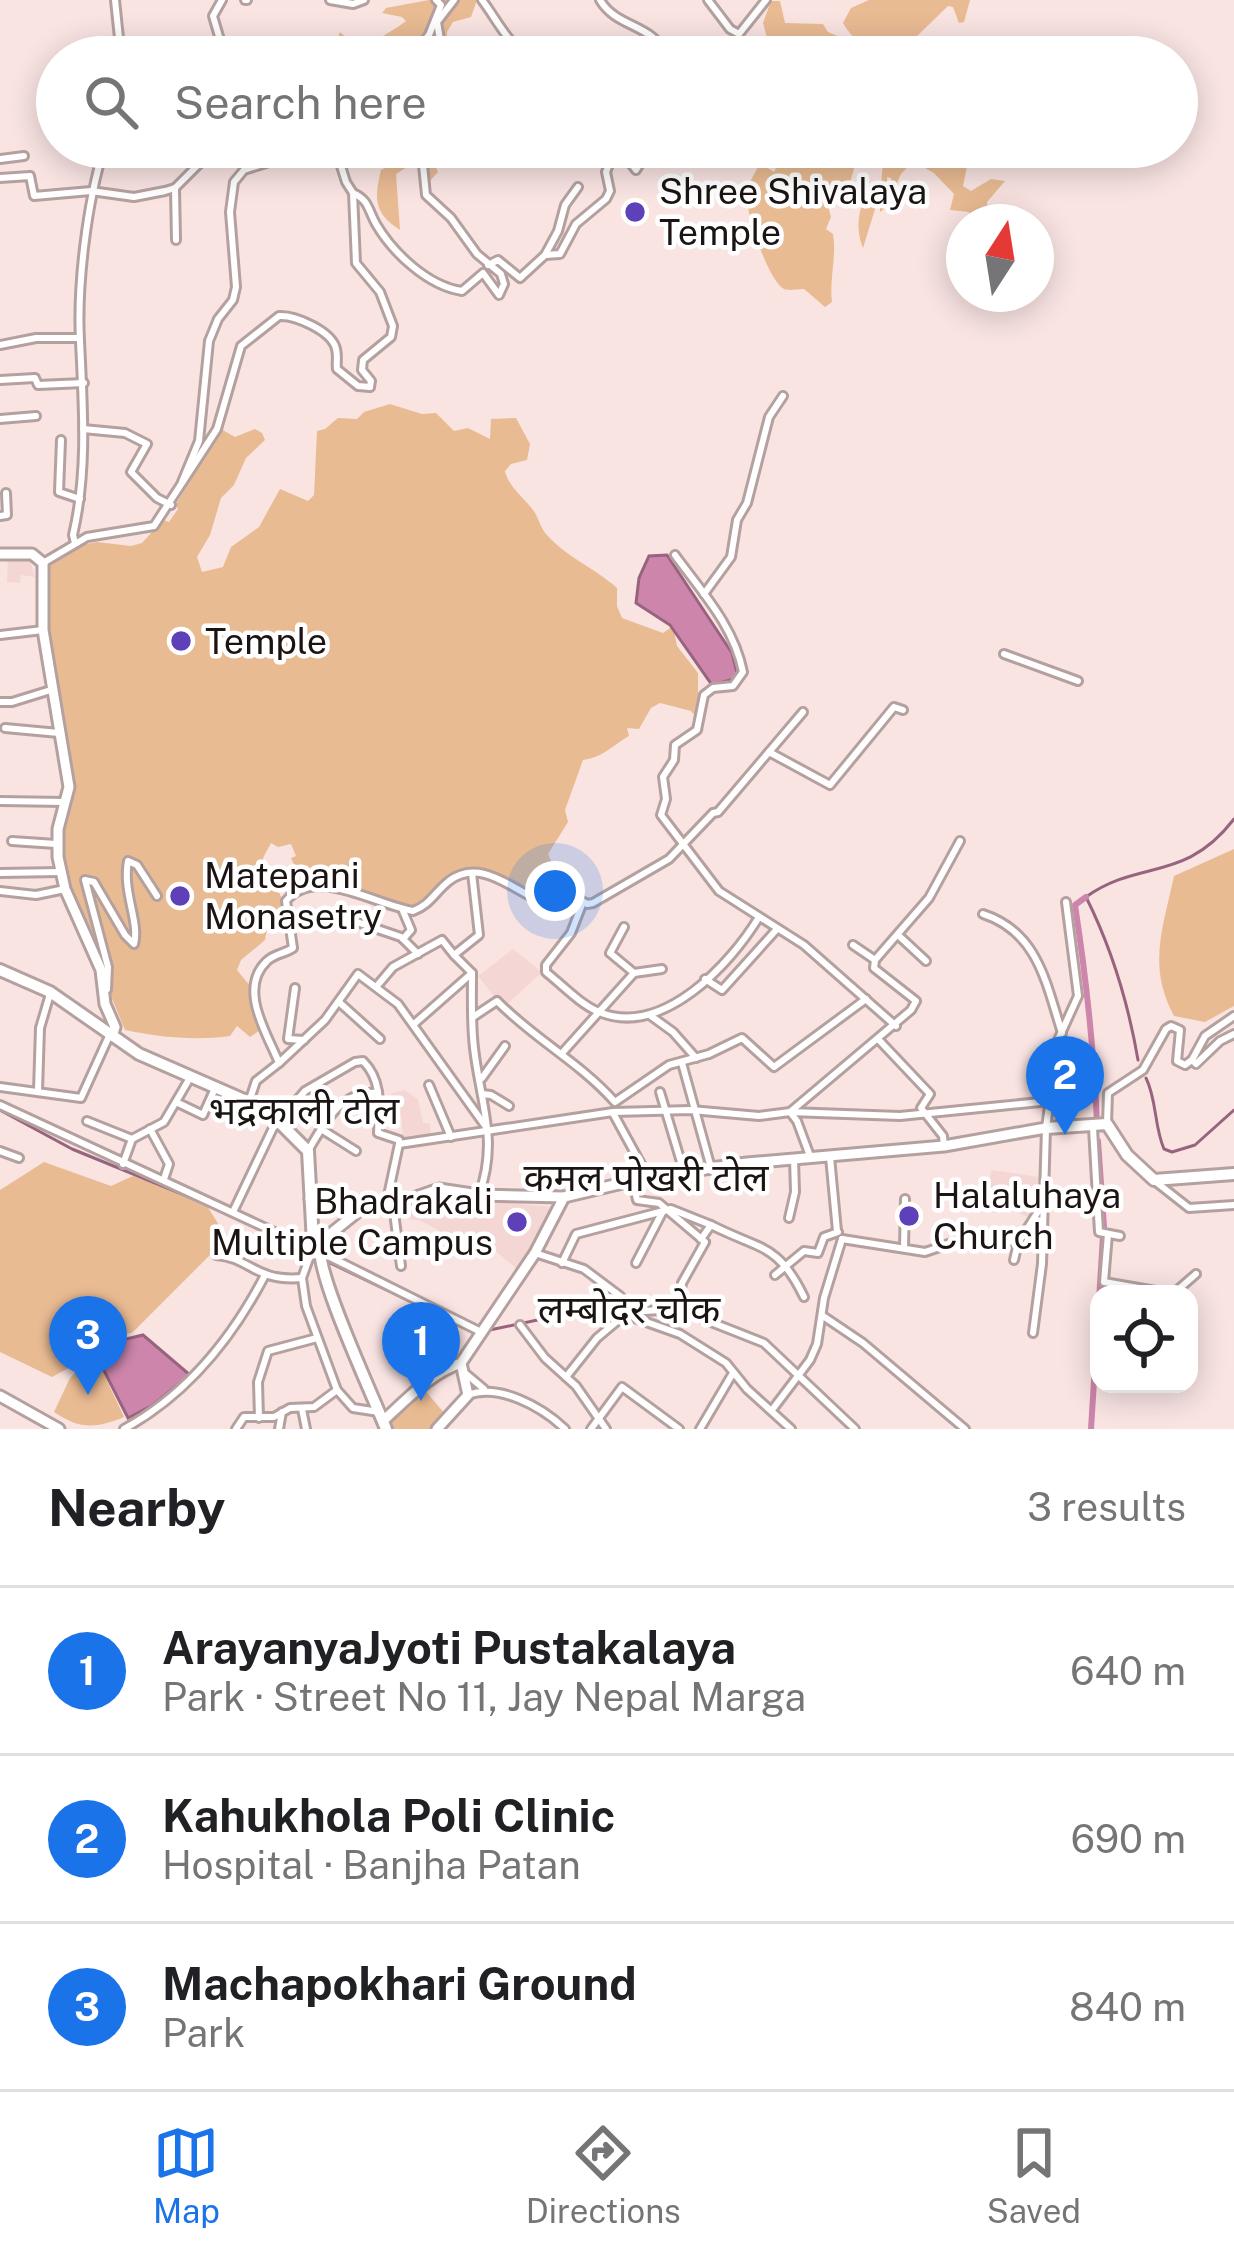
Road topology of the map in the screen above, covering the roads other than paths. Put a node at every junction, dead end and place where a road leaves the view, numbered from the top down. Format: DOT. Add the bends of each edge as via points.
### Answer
graph roads {
  1 [pos="115,0"];
  2 [pos="222,0"];
  3 [pos="330,0"];
  4 [pos="364,0"];
  5 [pos="436,0"];
  6 [pos="454,0"];
  7 [pos="482,0"];
  8 [pos="600,0"];
  9 [pos="708,0"];
  10 [pos="766,0"];
  11 [pos="437,22"];
  12 [pos="119,36"];
  13 [pos="219,36"];
  14 [pos="426,36"];
  15 [pos="430,36"];
  16 [pos="439,36"];
  17 [pos="506,36"];
  18 [pos="653,36"];
  19 [pos="24,156"];
  20 [pos="0,159"];
  21 [pos="98,168"];
  22 [pos="195,168"];
  23 [pos="250,168"];
  24 [pos="343,168"];
  25 [pos="423,168"];
  26 [pos="608,168"];
  27 [pos="0,178"];
  28 [pos="175,188"];
  29 [pos="578,188"];
  30 [pos="92,191"];
  31 [pos="353,193"];
  32 [pos="176,240"];
  33 [pos="545,255"];
  34 [pos="488,265"];
  35 [pos="80,338"];
  36 [pos="0,345"];
  37 [pos="0,380"];
  38 [pos="83,383"];
  39 [pos="783,396"];
  40 [pos="36,416"];
  41 [pos="0,419"];
  42 [pos="82,429"];
  43 [pos="61,440"];
  44 [pos="182,486"];
  45 [pos="6,494"];
  46 [pos="80,499"];
  47 [pos="171,505"];
  48 [pos="0,516"];
  49 [pos="75,543"];
  50 [pos="0,554"];
  51 [pos="675,555"];
  52 [pos="43,562"];
  53 [pos="704,594"];
  54 [pos="43,630"];
  55 [pos="0,634"];
  56 [pos="1004,654"];
  57 [pos="1078,681"];
  58 [pos="55,689"];
  59 [pos="0,702"];
  60 [pos="902,710"];
  61 [pos="803,712"];
  62 [pos="4,728"];
  63 [pos="62,734"];
  64 [pos="769,752"];
  65 [pos="0,801"];
  66 [pos="65,802"];
  67 [pos="960,841"];
  68 [pos="12,842"];
  69 [pos="56,844"];
  70 [pos="682,845"];
  71 [pos="61,872"];
  72 [pos="0,873"];
  73 [pos="472,873"];
  74 [pos="65,889"];
  75 [pos="0,890"];
  76 [pos="157,896"];
  77 [pos="584,902"];
  78 [pos="1066,902"];
  79 [pos="403,909"];
  80 [pos="983,914"];
  81 [pos="342,917"];
  82 [pos="759,917"];
  83 [pos="624,927"];
  84 [pos="778,928"];
  85 [pos="898,935"];
  86 [pos="403,939"];
  87 [pos="854,945"];
  88 [pos="418,953"];
  89 [pos="454,956"];
  90 [pos="875,960"];
  91 [pos="926,962"];
  92 [pos="662,969"];
  93 [pos="0,970"];
  94 [pos="472,973"];
  95 [pos="634,973"];
  96 [pos="705,979"];
  97 [pos="376,987"];
  98 [pos="295,988"];
  99 [pos="50,992"];
  100 [pos="866,998"];
  101 [pos="340,1003"];
  102 [pos="105,1004"];
  103 [pos="598,1012"];
  104 [pos="651,1015"];
  105 [pos="1234,1016"];
  106 [pos="473,1017"];
  107 [pos="414,1024"];
  108 [pos="896,1026"];
  109 [pos="1062,1033"];
  110 [pos="1234,1034"];
  111 [pos="111,1035"];
  112 [pos="380,1039"];
  113 [pos="307,1040"];
  114 [pos="879,1040"];
  115 [pos="505,1046"];
  116 [pos="563,1052"];
  117 [pos="696,1058"];
  118 [pos="1192,1060"];
  119 [pos="279,1063"];
  120 [pos="682,1063"];
  121 [pos="191,1075"];
  122 [pos="480,1081"];
  123 [pos="429,1085"];
  124 [pos="216,1086"];
  125 [pos="0,1087"];
  126 [pos="38,1090"];
  127 [pos="660,1092"];
  128 [pos="379,1093"];
  129 [pos="482,1094"];
  130 [pos="1051,1101"];
  131 [pos="176,1102"];
  132 [pos="249,1102"];
  133 [pos="615,1102"];
  134 [pos="0,1105"];
  135 [pos="509,1106"];
  136 [pos="697,1111"];
  137 [pos="613,1112"];
  138 [pos="665,1112"];
  139 [pos="790,1112"];
  140 [pos="924,1114"];
  141 [pos="87,1120"];
  142 [pos="279,1122"];
  143 [pos="1108,1124"];
  144 [pos="1046,1128"];
  145 [pos="1093,1128"];
  146 [pos="149,1129"];
  147 [pos="321,1130"];
  148 [pos="489,1131"];
  149 [pos="451,1137"];
  150 [pos="132,1139"];
  151 [pos="399,1144"];
  152 [pos="944,1146"];
  153 [pos="0,1151"];
  154 [pos="308,1151"];
  155 [pos="356,1151"];
  156 [pos="810,1156"];
  157 [pos="830,1157"];
  158 [pos="19,1158"];
  159 [pos="794,1158"];
  160 [pos="123,1164"];
  161 [pos="711,1168"];
  162 [pos="684,1172"];
  163 [pos="1234,1174"];
  164 [pos="649,1178"];
  165 [pos="164,1180"];
  166 [pos="1154,1180"];
  167 [pos="633,1181"];
  168 [pos="479,1195"];
  169 [pos="564,1197"];
  170 [pos="310,1199"];
  171 [pos="905,1199"];
  172 [pos="389,1205"];
  173 [pos="1043,1205"];
  174 [pos="1234,1205"];
  175 [pos="666,1209"];
  176 [pos="360,1210"];
  177 [pos="233,1213"];
  178 [pos="789,1218"];
  179 [pos="711,1225"];
  180 [pos="1108,1234"];
  181 [pos="840,1236"];
  182 [pos="1120,1236"];
  183 [pos="703,1240"];
  184 [pos="1018,1243"];
  185 [pos="904,1248"];
  186 [pos="315,1249"];
  187 [pos="535,1253"];
  188 [pos="216,1256"];
  189 [pos="1015,1260"];
  190 [pos="562,1263"];
  191 [pos="636,1263"];
  192 [pos="400,1266"];
  193 [pos="788,1266"];
  194 [pos="1196,1274"];
  195 [pos="775,1275"];
  196 [pos="264,1277"];
  197 [pos="302,1278"];
  198 [pos="804,1297"];
  199 [pos="679,1310"];
  200 [pos="628,1312"];
  201 [pos="821,1315"];
  202 [pos="520,1325"];
  203 [pos="481,1332"];
  204 [pos="1033,1333"];
  205 [pos="317,1338"];
  206 [pos="463,1368"];
  207 [pos="734,1373"];
  208 [pos="799,1374"];
  209 [pos="566,1377"];
  210 [pos="484,1389"];
  211 [pos="337,1390"];
  212 [pos="468,1395"];
  213 [pos="0,1396"];
  214 [pos="302,1408"];
  215 [pos="772,1410"];
  216 [pos="282,1412"];
  217 [pos="259,1418"];
  218 [pos="598,1418"];
  219 [pos="383,1421"];
  220 [pos="59,1429"];
  221 [pos="124,1429"];
  222 [pos="236,1429"];
  223 [pos="279,1429"];
  224 [pos="306,1429"];
  225 [pos="437,1429"];
  226 [pos="565,1429"];
  227 [pos="591,1429"];
  228 [pos="606,1429"];
  229 [pos="679,1429"];
  230 [pos="700,1429"];
  231 [pos="791,1429"];
  232 [pos="855,1429"];
  233 [pos="965,1429"];
  1 -- 12 [label="street"];
  2 -- 13 [label="street" via="213,16"];
  3 -- 4 [label="street"];
  5 -- 14 [label="street" via="441,5"];
  6 -- 11 [label="street"];
  7 -- 17 [label="street"];
  8 -- 18 [label="street" via="612,16"];
  9 -- 10 [label="street" via="739,34"];
  11 -- 15 [label="street"];
  11 -- 16 [label="street"];
  19 -- 20 [label="street"];
  21 -- 30 [label="street"];
  22 -- 28 [label="street"];
  23 -- 44 [label="street" via="234,182 236,287 209,341 199,441"];
  24 -- 31 [label="street"];
  25 -- 34 [label="street" via="426,195"];
  26 -- 33 [label="street" via="606,199 575,224 560,254"];
  27 -- 30 [label="street" via="30,176 34,196"];
  28 -- 30 [label="street" via="134,197"];
  28 -- 32 [label="street"];
  29 -- 33 [label="street"];
  30 -- 35 [label="street"];
  31 -- 34 [label="street" via="436,284 461,290 483,273 499,295 503,278"];
  31 -- 44 [label="street" via="356,263 380,292 393,326 363,361 370,387 337,369 328,337 279,316 241,346 218,429"];
  33 -- 34 [label="street" via="520,278 498,260"];
  35 -- 36 [label="street"];
  35 -- 38 [label="street"];
  37 -- 38 [label="street"];
  38 -- 42 [label="street"];
  39 -- 53 [label="street" via="769,417 731,557"];
  40 -- 41 [label="street"];
  42 -- 46 [label="street"];
  42 -- 47 [label="street" via="147,444 130,472"];
  43 -- 46 [label="street" via="59,492"];
  44 -- 47 [label="street"];
  45 -- 48 [label="street" via="7,515"];
  46 -- 49 [label="street"];
  47 -- 49 [label="street" via="154,526"];
  49 -- 52 [label="street"];
  50 -- 52 [label="main road"];
  51 -- 53 [label="street"];
  52 -- 54 [label="main road"];
  53 -- 70 [label="street" via="730,632 742,672 733,686 704,695 697,730 676,743 663,777 661,815"];
  54 -- 55 [label="street"];
  54 -- 58 [label="main road"];
  56 -- 57 [label="street"];
  58 -- 59 [label="street"];
  58 -- 63 [label="main road"];
  60 -- 64 [label="street" via="894,706 833,784"];
  61 -- 64 [label="street"];
  62 -- 63 [label="street"];
  63 -- 66 [label="main road"];
  64 -- 70 [label="street"];
  65 -- 66 [label="street"];
  66 -- 69 [label="main road"];
  67 -- 85 [label="street" via="941,881"];
  68 -- 69 [label="street"];
  69 -- 71 [label="main road"];
  70 -- 77 [label="street" via="598,901"];
  70 -- 82 [label="street" via="719,891"];
  71 -- 72 [label="street"];
  71 -- 74 [label="main road"];
  73 -- 77 [label="street" via="496,876 530,896 565,890"];
  73 -- 79 [label="street" via="451,880 418,910"];
  73 -- 89 [label="street" via="479,935"];
  74 -- 75 [label="street"];
  74 -- 102 [label="main road" via="101,970"];
  76 -- 102 [label="street" via="128,861 134,944 86,880 108,967"];
  77 -- 103 [label="street" via="545,968"];
  78 -- 109 [label="street" via="1078,996"];
  79 -- 86 [label="street" via="411,930"];
  79 -- 119 [label="street" via="316,884 287,897 295,945 268,960 256,983 258,1022"];
  80 -- 109 [label="street" via="1022,935"];
  81 -- 86 [label="street"];
  82 -- 84 [label="street"];
  82 -- 96 [label="street"];
  83 -- 95 [label="street" via="610,952"];
  84 -- 96 [label="street" via="722,990"];
  84 -- 100 [label="street"];
  85 -- 90 [label="street"];
  85 -- 91 [label="street"];
  86 -- 88 [label="street"];
  87 -- 90 [label="street"];
  88 -- 89 [label="street" via="442,940"];
  88 -- 97 [label="street"];
  89 -- 94 [label="street"];
  90 -- 108 [label="street" via="874,968 916,1001"];
  92 -- 95 [label="street"];
  93 -- 99 [label="main road"];
  94 -- 106 [label="street"];
  94 -- 107 [label="street"];
  95 -- 103 [label="street"];
  96 -- 104 [label="street"];
  97 -- 101 [label="street" via="358,974"];
  97 -- 107 [label="street"];
  98 -- 113 [label="street" via="288,1039"];
  99 -- 111 [label="main road"];
  99 -- 126 [label="street"];
  100 -- 108 [label="street"];
  100 -- 117 [label="street" via="774,1067 742,1038"];
  101 -- 112 [label="street"];
  101 -- 113 [label="street"];
  102 -- 111 [label="main road" via="116,1027"];
  103 -- 104 [label="street"];
  103 -- 116 [label="street"];
  104 -- 117 [label="street"];
  105 -- 118 [label="street" via="1205,1036"];
  106 -- 116 [label="street" via="497,1001"];
  106 -- 122 [label="street"];
  107 -- 148 [label="street"];
  108 -- 114 [label="street"];
  109 -- 130 [label="street"];
  110 -- 118 [label="street"];
  111 -- 121 [label="main road"];
  111 -- 126 [label="street" via="81,1098"];
  113 -- 119 [label="street"];
  114 -- 139 [label="street"];
  114 -- 140 [label="street" via="930,1094"];
  115 -- 122 [label="street"];
  116 -- 133 [label="street"];
  117 -- 120 [label="street"];
  118 -- 143 [label="street" via="1178,1061 1180,1030 1166,1029 1143,1070 1108,1094"];
  119 -- 132 [label="street" via="256,1082"];
  120 -- 133 [label="street"];
  120 -- 136 [label="street"];
  121 -- 124 [label="main road"];
  121 -- 131 [label="street"];
  122 -- 129 [label="street"];
  123 -- 149 [label="street"];
  124 -- 131 [label="street" via="203,1115"];
  124 -- 132 [label="main road"];
  125 -- 126 [label="street"];
  127 -- 138 [label="street"];
  128 -- 142 [label="street" via="367,1064 355,1062 305,1090"];
  128 -- 147 [label="street" via="335,1107"];
  128 -- 151 [label="street" via="378,1133"];
  129 -- 135 [label="street"];
  129 -- 148 [label="street"];
  130 -- 140 [label="street"];
  130 -- 144 [label="street"];
  131 -- 146 [label="street"];
  132 -- 142 [label="main road"];
  133 -- 137 [label="street"];
  134 -- 160 [label="street"];
  136 -- 138 [label="street"];
  136 -- 139 [label="street"];
  136 -- 161 [label="street"];
  137 -- 138 [label="street"];
  137 -- 148 [label="street"];
  137 -- 164 [label="street"];
  138 -- 162 [label="street"];
  139 -- 140 [label="street"];
  139 -- 156 [label="street"];
  140 -- 152 [label="street"];
  141 -- 150 [label="street"];
  142 -- 154 [label="main road"];
  142 -- 177 [label="street"];
  143 -- 145 [label="main road"];
  143 -- 166 [label="main road"];
  144 -- 145 [label="main road"];
  144 -- 152 [label="main road"];
  144 -- 173 [label="street"];
  145 -- 180 [label="street" via="1099,1232"];
  146 -- 150 [label="street"];
  146 -- 165 [label="street" via="169,1164"];
  147 -- 154 [label="street"];
  147 -- 155 [label="street"];
  148 -- 149 [label="street"];
  148 -- 168 [label="street"];
  149 -- 151 [label="street"];
  150 -- 160 [label="street"];
  151 -- 172 [label="street"];
  152 -- 157 [label="main road"];
  153 -- 158 [label="street"];
  154 -- 170 [label="main road"];
  156 -- 157 [label="main road"];
  156 -- 159 [label="main road"];
  157 -- 181 [label="street"];
  159 -- 161 [label="main road"];
  159 -- 178 [label="street"];
  160 -- 165 [label="street"];
  161 -- 162 [label="main road"];
  162 -- 164 [label="main road"];
  163 -- 166 [label="main road"];
  164 -- 167 [label="main road"];
  165 -- 177 [label="street"];
  166 -- 174 [label="street" via="1189,1208"];
  167 -- 169 [label="main road"];
  167 -- 175 [label="street" via="638,1200"];
  168 -- 169 [label="main road"];
  168 -- 172 [label="main road" via="439,1189"];
  169 -- 187 [label="main road"];
  170 -- 176 [label="main road"];
  170 -- 186 [label="main road"];
  171 -- 185 [label="street"];
  172 -- 176 [label="main road"];
  172 -- 192 [label="street"];
  173 -- 184 [label="street"];
  173 -- 204 [label="street"];
  175 -- 179 [label="street"];
  175 -- 183 [label="street"];
  175 -- 190 [label="street" via="576,1234"];
  175 -- 191 [label="street"];
  176 -- 186 [label="main road"];
  177 -- 186 [label="street"];
  179 -- 183 [label="street"];
  179 -- 193 [label="street"];
  180 -- 182 [label="street"];
  180 -- 194 [label="street" via="1104,1282 1173,1294"];
  181 -- 185 [label="street"];
  181 -- 193 [label="street" via="824,1237 818,1253 804,1251"];
  181 -- 201 [label="street"];
  183 -- 199 [label="street" via="682,1282"];
  184 -- 185 [label="street" via="981,1233 931,1251"];
  184 -- 189 [label="street"];
  186 -- 197 [label="street"];
  186 -- 203 [label="street"];
  186 -- 219 [label="main road"];
  187 -- 190 [label="street"];
  187 -- 203 [label="main road"];
  188 -- 196 [label="street"];
  190 -- 200 [label="street" via="597,1278"];
  193 -- 195 [label="street"];
  193 -- 198 [label="street"];
  196 -- 197 [label="street"];
  196 -- 221 [label="street" via="189,1382"];
  197 -- 205 [label="street"];
  199 -- 200 [label="street"];
  199 -- 208 [label="street" via="764,1343"];
  200 -- 207 [label="street" via="680,1334"];
  200 -- 209 [label="street"];
  201 -- 208 [label="street" via="817,1344"];
  201 -- 233 [label="street"];
  202 -- 209 [label="street"];
  203 -- 206 [label="main road"];
  205 -- 211 [label="street"];
  205 -- 217 [label="street" via="268,1351"];
  206 -- 210 [label="street"];
  206 -- 212 [label="main road"];
  206 -- 219 [label="main road" via="417,1391"];
  207 -- 215 [label="street"];
  207 -- 230 [label="street"];
  208 -- 215 [label="street"];
  208 -- 232 [label="street"];
  209 -- 218 [label="street"];
  210 -- 212 [label="street"];
  210 -- 226 [label="street" via="539,1408"];
  211 -- 214 [label="street"];
  211 -- 219 [label="street" via="352,1408"];
  212 -- 225 [label="main road"];
  213 -- 220 [label="main road"];
  214 -- 216 [label="street"];
  214 -- 224 [label="street"];
  215 -- 231 [label="street"];
  216 -- 217 [label="street"];
  216 -- 223 [label="street"];
  217 -- 222 [label="street" via="244,1417"];
  218 -- 227 [label="street"];
  218 -- 228 [label="street"];
  218 -- 229 [label="street" via="622,1387"];
}
